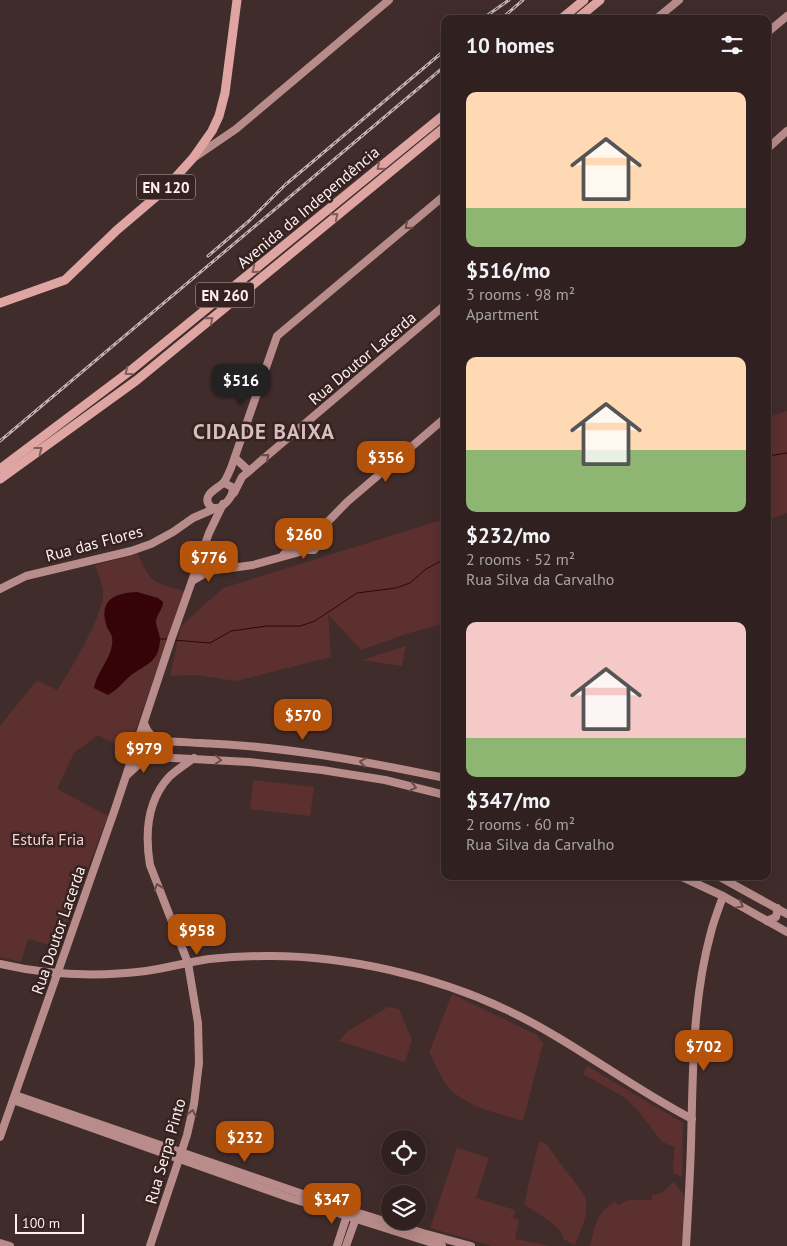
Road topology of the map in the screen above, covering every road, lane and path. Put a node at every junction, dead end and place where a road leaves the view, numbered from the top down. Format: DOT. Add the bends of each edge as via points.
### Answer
graph roads {
  1 [pos="237,0"];
  2 [pos="389,0"];
  3 [pos="584,0"];
  4 [pos="600,0"];
  5 [pos="679,0"];
  6 [pos="568,15"];
  7 [pos="582,15"];
  8 [pos="661,15"];
  9 [pos="787,16"];
  10 [pos="771,29"];
  11 [pos="441,118"];
  12 [pos="441,130"];
  13 [pos="787,131"];
  14 [pos="771,145"];
  15 [pos="407,151"];
  16 [pos="193,158"];
  17 [pos="441,198"];
  18 [pos="298,241"];
  19 [pos="0,303"];
  20 [pos="441,308"];
  21 [pos="182,330"];
  22 [pos="188,338"];
  23 [pos="75,417"];
  24 [pos="441,421"];
  25 [pos="235,458"];
  26 [pos="0,469"];
  27 [pos="249,471"];
  28 [pos="0,479"];
  29 [pos="224,483"];
  30 [pos="234,493"];
  31 [pos="213,506"];
  32 [pos="209,533"];
  33 [pos="314,536"];
  34 [pos="304,542"];
  35 [pos="307,550"];
  36 [pos="202,555"];
  37 [pos="276,559"];
  38 [pos="218,568"];
  39 [pos="192,581"];
  40 [pos="0,589"];
  41 [pos="144,723"];
  42 [pos="156,741"];
  43 [pos="246,746"];
  44 [pos="135,749"];
  45 [pos="151,757"];
  46 [pos="194,758"];
  47 [pos="245,762"];
  48 [pos="383,765"];
  49 [pos="125,776"];
  50 [pos="441,777"];
  51 [pos="381,780"];
  52 [pos="441,794"];
  53 [pos="689,880"];
  54 [pos="725,880"];
  55 [pos="723,896"];
  56 [pos="777,908"];
  57 [pos="787,914"];
  58 [pos="767,921"];
  59 [pos="787,932"];
  60 [pos="188,963"];
  61 [pos="0,964"];
  62 [pos="57,973"];
  63 [pos="14,1098"];
  64 [pos="692,1119"];
  65 [pos="0,1136"];
  66 [pos="180,1156"];
  67 [pos="348,1214"];
  68 [pos="357,1216"];
  69 [pos="0,1243"];
  70 [pos="448,1243"];
  71 [pos="10,1246"];
  72 [pos="150,1246"];
  73 [pos="337,1246"];
  74 [pos="346,1246"];
  75 [pos="442,1246"];
  76 [pos="471,1246"];
  77 [pos="686,1246"];
  1 -- 16 [label="main road, EN 120" via="219,116"];
  2 -- 16 [label="street" via="236,129"];
  3 -- 6 [label="main road"];
  4 -- 7 [label="main road"];
  5 -- 8 [label="street"];
  9 -- 10 [label="street"];
  11 -- 15 [label="main road, Avenida da Independência / EN 260"];
  12 -- 15 [label="main road, Avenida da Independência / EN 260"];
  13 -- 14 [label="street"];
  15 -- 18 [label="main road, Avenida da Independência / EN 260"];
  16 -- 19 [label="main road, EN 120" via="164,190 66,280"];
  17 -- 25 [label="street, one-way" via="277,336"];
  18 -- 21 [label="main road, Avenida da Independência / EN 260, one-way"];
  22 -- 18 [label="main road, Avenida da Independência / EN 260, one-way"];
  27 -- 20 [label="street, Rua Doutor Lacerda, one-way"];
  21 -- 22 [label="main road"];
  21 -- 23 [label="main road, Avenida da Independência / EN 260, one-way"];
  22 -- 23 [label="main road, Avenida da Independência / EN 260" via="136,380"];
  23 -- 26 [label="main road, Avenida da Independência / EN 260"];
  28 -- 23 [label="main road, Avenida da Independência / EN 260, one-way"];
  24 -- 33 [label="street" via="347,502"];
  25 -- 27 [label="street"];
  25 -- 29 [label="street"];
  27 -- 30 [label="street, Rua Doutor Lacerda" via="238,482"];
  29 -- 30 [label="street" via="232,487"];
  29 -- 31 [label="street, Rua Doutor Lacerda" via="209,494"];
  30 -- 31 [label="street, Rua Doutor Lacerda"];
  31 -- 32 [label="street, Rua Doutor Lacerda"];
  31 -- 32 [label="street, Rua Doutor Lacerda"];
  31 -- 40 [label="street, Rua das Flores" via="150,544 26,576"];
  32 -- 36 [label="street, Rua Doutor Lacerda"];
  33 -- 34 [label="street" via="308,536"];
  33 -- 35 [label="street" via="318,546"];
  34 -- 35 [label="street"];
  34 -- 37 [label="street"];
  35 -- 37 [label="street"];
  36 -- 38 [label="street"];
  36 -- 39 [label="street, Rua Doutor Lacerda"];
  37 -- 38 [label="street"];
  38 -- 39 [label="street"];
  39 -- 41 [label="street, Rua Doutor Lacerda"];
  41 -- 42 [label="street"];
  41 -- 44 [label="street, Rua Doutor Lacerda"];
  42 -- 43 [label="street"];
  42 -- 44 [label="street"];
  43 -- 47 [label="street"];
  48 -- 43 [label="street, one-way"];
  44 -- 45 [label="street"];
  44 -- 49 [label="street, Rua Doutor Lacerda"];
  45 -- 46 [label="street"];
  45 -- 49 [label="street"];
  46 -- 47 [label="street, one-way"];
  60 -- 46 [label="street, Rua Serpa Pinto, one-way" via="150,865 147,828 153,805 169,777"];
  47 -- 51 [label="street"];
  48 -- 50 [label="street"];
  48 -- 51 [label="street"];
  49 -- 62 [label="street, Rua Doutor Lacerda"];
  51 -- 52 [label="street, one-way"];
  53 -- 55 [label="street"];
  54 -- 56 [label="street"];
  55 -- 58 [label="street, one-way"];
  55 -- 64 [label="street" via="703,965 697,1008"];
  56 -- 57 [label="street"];
  56 -- 58 [label="street" via="776,917"];
  58 -- 59 [label="street"];
  60 -- 62 [label="street" via="128,972"];
  60 -- 64 [label="street" via="237,957 294,957 359,964 455,988 508,1010"];
  66 -- 60 [label="street, Rua Serpa Pinto, one-way" via="194,1104 199,1063 198,1023"];
  61 -- 62 [label="street"];
  62 -- 63 [label="street, Rua Doutor Lacerda"];
  63 -- 65 [label="street, Rua Doutor Lacerda"];
  63 -- 66 [label="street"];
  64 -- 77 [label="street"];
  66 -- 67 [label="street"];
  66 -- 72 [label="street, Rua Serpa Pinto"];
  67 -- 68 [label="street"];
  67 -- 73 [label="street"];
  68 -- 70 [label="street"];
  68 -- 74 [label="street"];
  68 -- 75 [label="street"];
  69 -- 71 [label="street"];
  70 -- 76 [label="street"];
}
